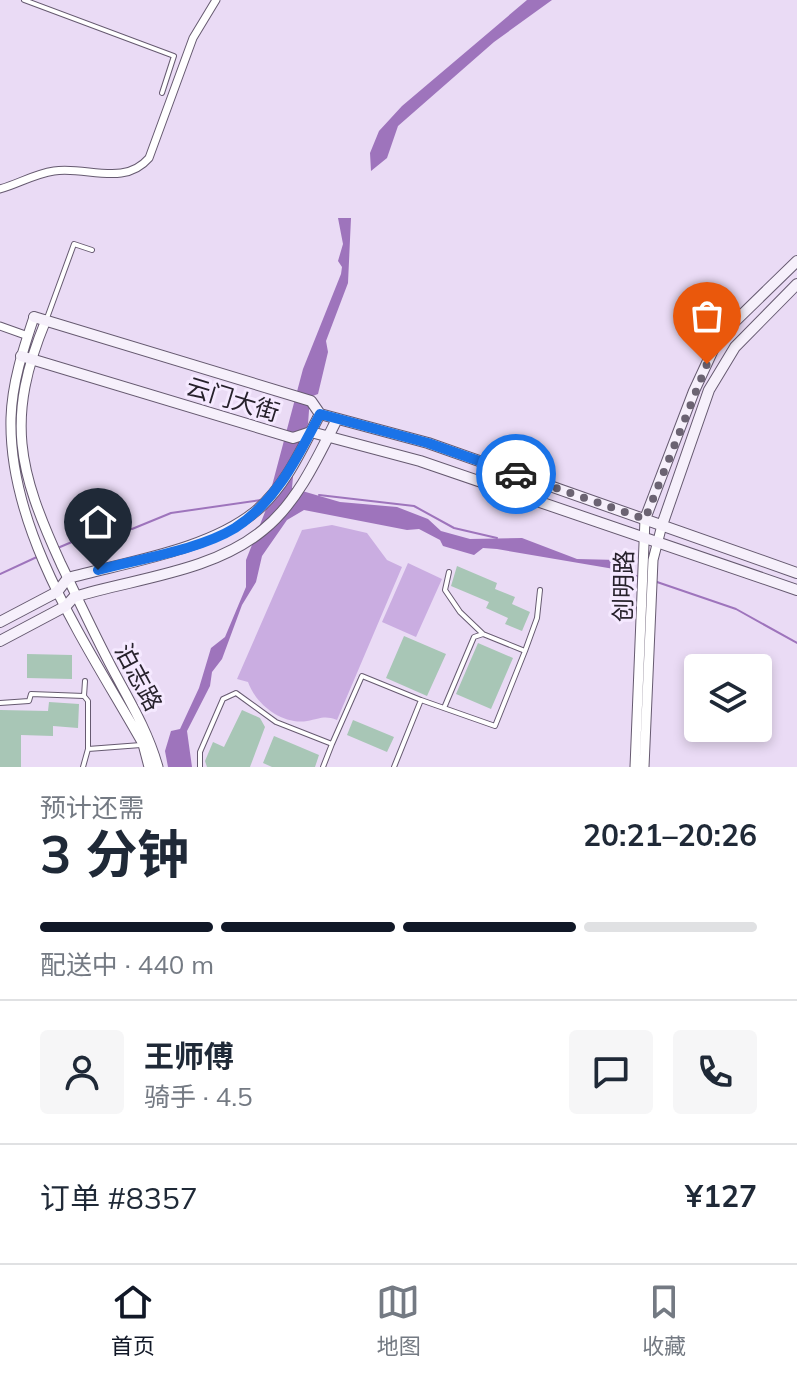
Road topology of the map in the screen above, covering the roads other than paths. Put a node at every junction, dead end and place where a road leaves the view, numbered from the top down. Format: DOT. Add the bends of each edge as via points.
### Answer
graph roads {
  1 [pos="24,0"];
  2 [pos="216,0"];
  3 [pos="162,93"];
  4 [pos="0,189"];
  5 [pos="92,250"];
  6 [pos="797,261"];
  7 [pos="797,284"];
  8 [pos="34,317"];
  9 [pos="46,320"];
  10 [pos="0,326"];
  11 [pos="28,336"];
  12 [pos="26,357"];
  13 [pos="320,414"];
  14 [pos="337,419"];
  15 [pos="311,432"];
  16 [pos="329,437"];
  17 [pos="645,519"];
  18 [pos="662,525"];
  19 [pos="644,537"];
  20 [pos="656,541"];
  21 [pos="648,558"];
  22 [pos="449,572"];
  23 [pos="797,573"];
  24 [pos="68,578"];
  25 [pos="56,589"];
  26 [pos="540,590"];
  27 [pos="797,590"];
  28 [pos="74,597"];
  29 [pos="66,606"];
  30 [pos="0,622"];
  31 [pos="483,634"];
  32 [pos="0,641"];
  33 [pos="525,651"];
  34 [pos="85,681"];
  35 [pos="84,696"];
  36 [pos="421,700"];
  37 [pos="0,703"];
  38 [pos="444,708"];
  39 [pos="143,744"];
  40 [pos="332,744"];
  41 [pos="88,749"];
  42 [pos="83,767"];
  43 [pos="149,767"];
  44 [pos="158,767"];
  45 [pos="200,767"];
  46 [pos="323,767"];
  47 [pos="394,767"];
  48 [pos="635,767"];
  49 [pos="644,767"];
  1 -- 3 [label="lane" via="174,56"];
  2 -- 4 [label="street" via="193,38 141,168 117,174 57,170"];
  5 -- 9 [label="lane" via="74,244"];
  6 -- 17 [label="main road, 创明路" via="719,337"];
  7 -- 18 [label="main road, 创明路" via="735,347 709,390"];
  8 -- 9 [label="main road, 云门大街"];
  8 -- 11 [label="street"];
  9 -- 12 [label="street"];
  9 -- 13 [label="main road, 云门大街" via="311,401"];
  10 -- 11 [label="street"];
  11 -- 12 [label="street"];
  12 -- 15 [label="main road, 云门大街" via="293,438"];
  12 -- 24 [label="street, 泊志路" via="22,462"];
  12 -- 25 [label="street, 泊志路" via="13,397 11,440 34,535"];
  13 -- 14 [label="main road, 云门大街"];
  13 -- 15 [label="main road"];
  14 -- 16 [label="main road"];
  14 -- 17 [label="main road, 云门大街" via="428,443"];
  15 -- 16 [label="main road, 云门大街"];
  15 -- 24 [label="main road" via="296,461 246,519 219,535"];
  16 -- 19 [label="main road, 云门大街" via="420,461"];
  16 -- 28 [label="main road" via="285,507 264,530 221,556"];
  17 -- 18 [label="main road, 云门大街"];
  17 -- 19 [label="street, 创明路"];
  18 -- 20 [label="street, 创明路"];
  18 -- 23 [label="main road, 云门大街"];
  19 -- 20 [label="main road, 云门大街"];
  19 -- 21 [label="street, 创明路"];
  20 -- 21 [label="street, 创明路"];
  20 -- 27 [label="main road, 云门大街"];
  21 -- 48 [label="street, 创明路" via="641,596"];
  21 -- 49 [label="street, 创明路"];
  22 -- 31 [label="lane" via="449,599"];
  24 -- 25 [label="main road"];
  24 -- 28 [label="street, 泊志路"];
  25 -- 29 [label="street, 泊志路"];
  25 -- 30 [label="main road"];
  26 -- 33 [label="lane"];
  28 -- 29 [label="main road"];
  28 -- 44 [label="street, 泊志路" via="150,740"];
  29 -- 32 [label="main road"];
  29 -- 39 [label="street, 泊志路"];
  31 -- 33 [label="lane"];
  31 -- 38 [label="lane" via="471,643"];
  33 -- 38 [label="lane" via="495,726"];
  34 -- 35 [label="lane"];
  35 -- 37 [label="lane" via="31,694 29,701"];
  35 -- 41 [label="lane"];
  36 -- 38 [label="lane"];
  36 -- 40 [label="lane" via="362,676"];
  36 -- 47 [label="lane"];
  39 -- 41 [label="lane"];
  39 -- 43 [label="street, 泊志路"];
  40 -- 45 [label="lane" via="276,722 240,695 227,695 200,752"];
  40 -- 46 [label="lane"];
  41 -- 42 [label="lane"];
}
